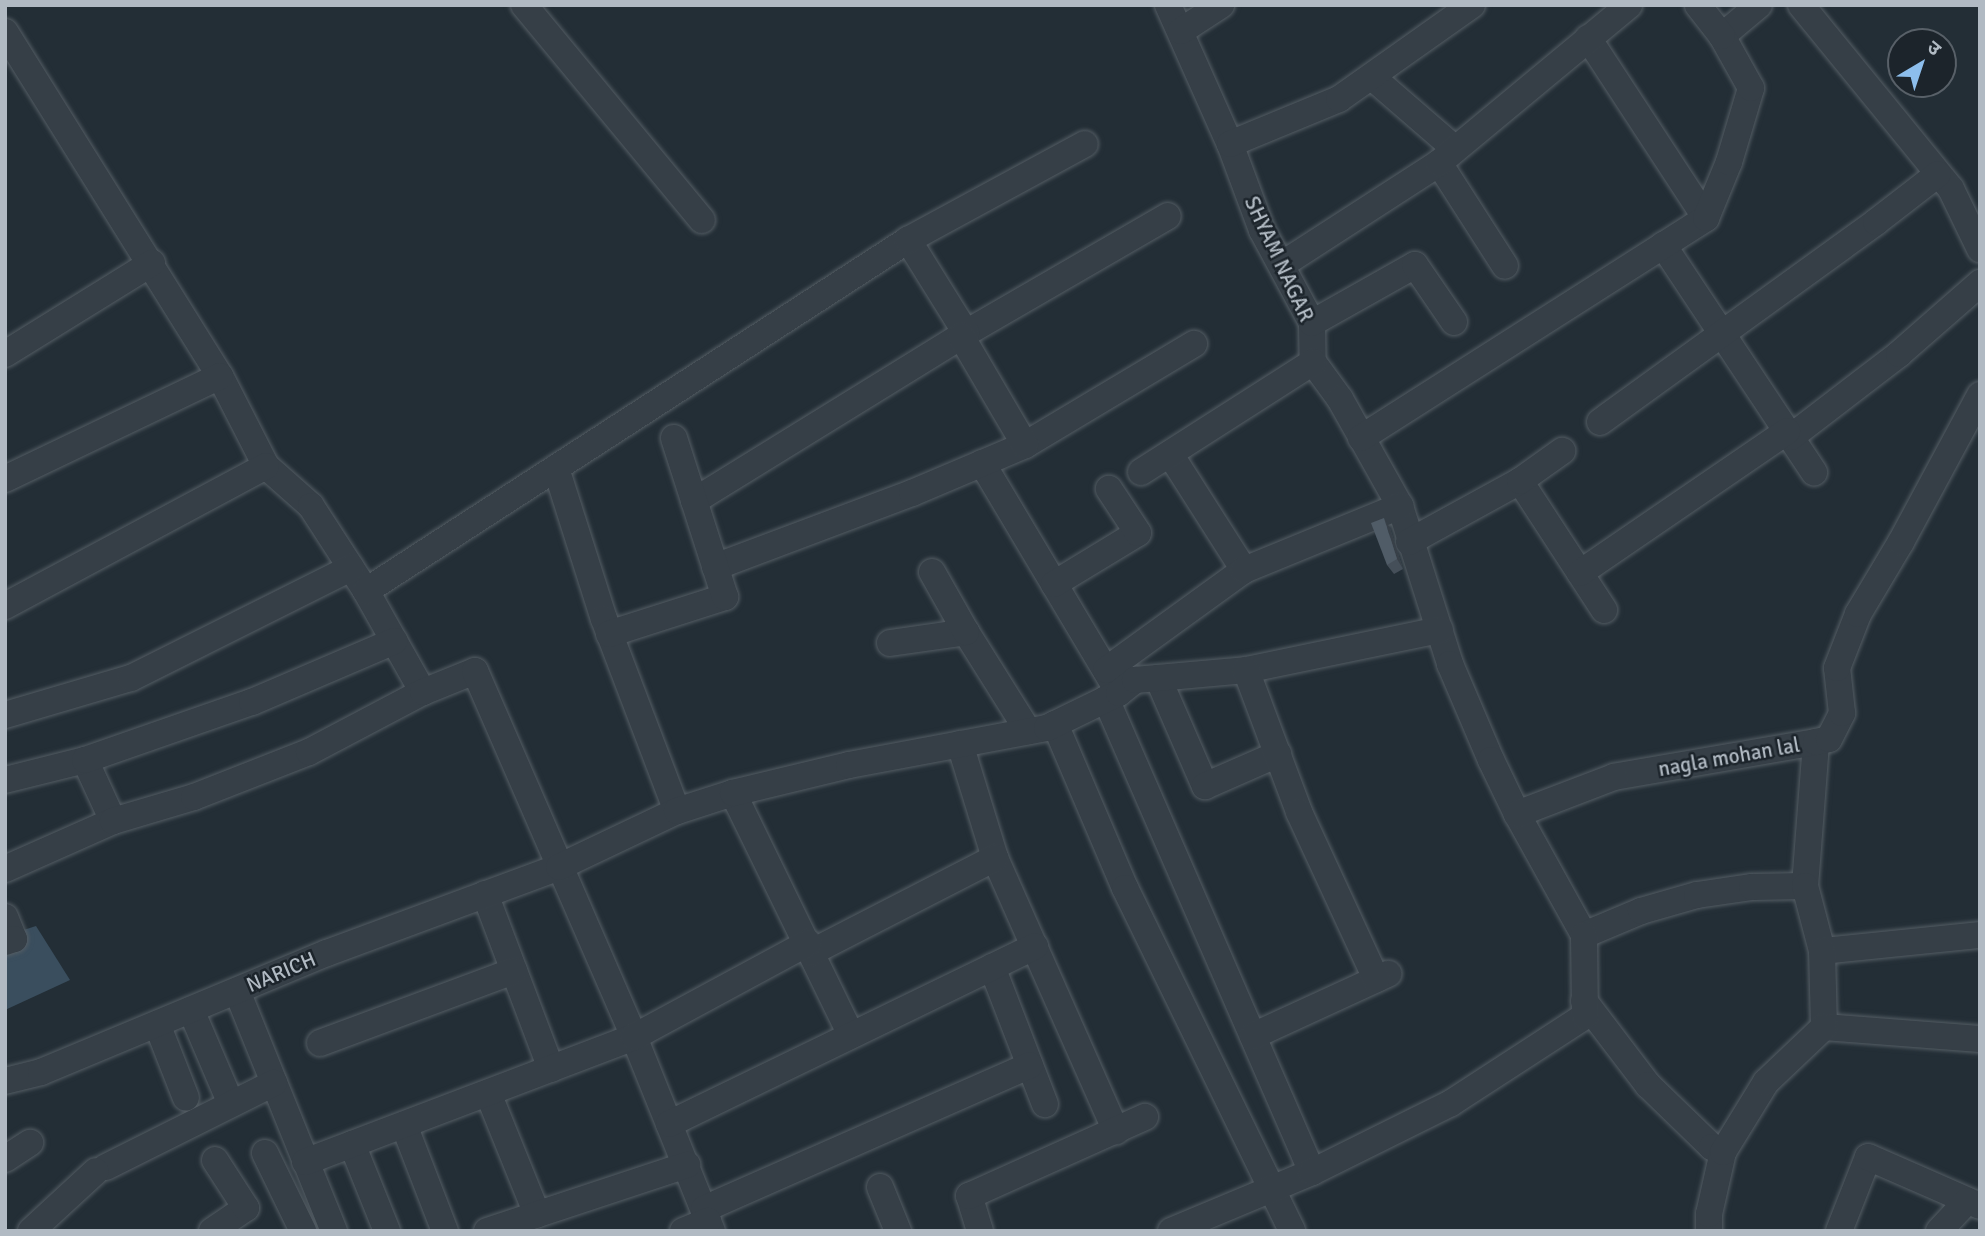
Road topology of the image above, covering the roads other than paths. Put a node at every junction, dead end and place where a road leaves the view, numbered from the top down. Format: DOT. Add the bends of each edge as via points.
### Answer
graph roads {
  1 [pos="524,5"];
  2 [pos="1168,5"];
  3 [pos="1221,5"];
  4 [pos="1472,5"];
  5 [pos="1629,5"];
  6 [pos="1698,5"];
  7 [pos="1759,5"];
  8 [pos="1801,5"];
  9 [pos="1181,30"];
  10 [pos="5,32"];
  11 [pos="1722,36"];
  12 [pos="1588,38"];
  13 [pos="1371,76"];
  14 [pos="1085,144"];
  15 [pos="1230,144"];
  16 [pos="1447,156"];
  17 [pos="1938,173"];
  18 [pos="1168,216"];
  19 [pos="1706,218"];
  20 [pos="702,220"];
  21 [pos="908,240"];
  22 [pos="1664,245"];
  23 [pos="1980,249"];
  24 [pos="152,264"];
  25 [pos="1283,264"];
  26 [pos="1506,266"];
  27 [pos="1980,283"];
  28 [pos="1454,322"];
  29 [pos="1312,323"];
  30 [pos="1721,332"];
  31 [pos="964,334"];
  32 [pos="1194,344"];
  33 [pos="5,354"];
  34 [pos="1313,362"];
  35 [pos="220,376"];
  36 [pos="1980,395"];
  37 [pos="1600,422"];
  38 [pos="1789,434"];
  39 [pos="674,438"];
  40 [pos="1361,438"];
  41 [pos="1025,445"];
  42 [pos="1562,452"];
  43 [pos="1170,454"];
  44 [pos="982,463"];
  45 [pos="266,466"];
  46 [pos="556,468"];
  47 [pos="1141,472"];
  48 [pos="1814,472"];
  49 [pos="5,479"];
  50 [pos="1520,481"];
  51 [pos="1109,489"];
  52 [pos="694,501"];
  53 [pos="1400,506"];
  54 [pos="1409,542"];
  55 [pos="715,567"];
  56 [pos="351,568"];
  57 [pos="1244,570"];
  58 [pos="932,572"];
  59 [pos="1580,573"];
  60 [pos="1054,584"];
  61 [pos="366,591"];
  62 [pos="5,606"];
  63 [pos="1604,610"];
  64 [pos="1440,630"];
  65 [pos="965,632"];
  66 [pos="609,634"];
  67 [pos="394,641"];
  68 [pos="890,643"];
  69 [pos="1246,670"];
  70 [pos="1157,678"];
  71 [pos="1110,687"];
  72 [pos="423,692"];
  73 [pos="5,715"];
  74 [pos="1055,724"];
  75 [pos="1028,732"];
  76 [pos="1816,742"];
  77 [pos="960,744"];
  78 [pos="1278,754"];
  79 [pos="85,760"];
  80 [pos="5,780"];
  81 [pos="733,793"];
  82 [pos="677,811"];
  83 [pos="1517,814"];
  84 [pos="113,821"];
  85 [pos="995,858"];
  86 [pos="559,867"];
  87 [pos="5,869"];
  88 [pos="1805,886"];
  89 [pos="485,894"];
  90 [pos="5,916"];
  91 [pos="1584,935"];
  92 [pos="1980,935"];
  93 [pos="5,942"];
  94 [pos="1035,946"];
  95 [pos="810,947"];
  96 [pos="1822,951"];
  97 [pos="992,967"];
  98 [pos="514,971"];
  99 [pos="237,990"];
  100 [pos="1584,1001"];
  101 [pos="191,1010"];
  102 [pos="157,1024"];
  103 [pos="1824,1027"];
  104 [pos="851,1035"];
  105 [pos="1252,1036"];
  106 [pos="634,1038"];
  107 [pos="1980,1039"];
  108 [pos="320,1043"];
  109 [pos="1030,1065"];
  110 [pos="551,1069"];
  111 [pos="5,1081"];
  112 [pos="274,1083"];
  113 [pos="488,1093"];
  114 [pos="186,1098"];
  115 [pos="231,1104"];
  116 [pos="1045,1104"];
  117 [pos="1145,1117"];
  118 [pos="669,1124"];
  119 [pos="404,1125"];
  120 [pos="1116,1131"];
  121 [pos="30,1143"];
  122 [pos="352,1144"];
  123 [pos="1723,1152"];
  124 [pos="265,1153"];
  125 [pos="5,1160"];
  126 [pos="215,1160"];
  127 [pos="305,1161"];
  128 [pos="687,1165"];
  129 [pos="1312,1172"];
  130 [pos="880,1187"];
  131 [pos="1271,1188"];
  132 [pos="1973,1203"];
  133 [pos="537,1214"];
  134 [pos="708,1220"];
  135 [pos="325,1228"];
  136 [pos="31,1231"];
  137 [pos="212,1231"];
  138 [pos="303,1231"];
  139 [pos="387,1231"];
  140 [pos="446,1231"];
  141 [pos="487,1231"];
  142 [pos="683,1231"];
  143 [pos="898,1231"];
  144 [pos="980,1231"];
  145 [pos="1171,1231"];
  146 [pos="1292,1231"];
  147 [pos="1709,1231"];
  148 [pos="1839,1231"];
  149 [pos="1939,1231"];
  1 -- 20 [label="street"];
  2 -- 9 [label="street, SHYAM NAGAR"];
  3 -- 9 [label="street"];
  4 -- 13 [label="street"];
  5 -- 12 [label="street"];
  6 -- 11 [label="street"];
  7 -- 11 [label="street"];
  8 -- 17 [label="street"];
  9 -- 15 [label="street, SHYAM NAGAR"];
  10 -- 24 [label="street"];
  11 -- 19 [label="street" via="1751,88"];
  12 -- 16 [label="street"];
  12 -- 19 [label="street"];
  13 -- 15 [label="street" via="1339,99"];
  13 -- 16 [label="street"];
  14 -- 21 [label="street"];
  15 -- 25 [label="street, SHYAM NAGAR" via="1262,230"];
  16 -- 25 [label="street"];
  16 -- 26 [label="street"];
  17 -- 23 [label="street" via="1951,189"];
  17 -- 30 [label="street"];
  18 -- 31 [label="street"];
  19 -- 22 [label="street"];
  21 -- 31 [label="street"];
  21 -- 46 [label="street"];
  22 -- 30 [label="street"];
  22 -- 40 [label="street"];
  24 -- 33 [label="street"];
  24 -- 35 [label="street"];
  25 -- 29 [label="street, SHYAM NAGAR"];
  27 -- 38 [label="street" via="1899,354"];
  28 -- 29 [label="street" via="1415,265"];
  29 -- 34 [label="street, SHYAM NAGAR"];
  30 -- 37 [label="street"];
  30 -- 38 [label="street"];
  31 -- 41 [label="street"];
  31 -- 52 [label="street"];
  32 -- 41 [label="street"];
  34 -- 40 [label="street"];
  34 -- 43 [label="street"];
  35 -- 45 [label="street"];
  35 -- 49 [label="street"];
  36 -- 76 [label="street" via="1858,614 1837,667 1842,713 1829,738"];
  38 -- 48 [label="street"];
  38 -- 59 [label="street"];
  39 -- 52 [label="street"];
  40 -- 53 [label="street"];
  41 -- 44 [label="street"];
  42 -- 50 [label="street"];
  43 -- 47 [label="street"];
  43 -- 57 [label="street"];
  44 -- 55 [label="street"];
  44 -- 60 [label="street"];
  45 -- 56 [label="street" via="311,506"];
  45 -- 62 [label="street"];
  46 -- 61 [label="street"];
  46 -- 66 [label="street"];
  50 -- 54 [label="street"];
  50 -- 59 [label="street"];
  51 -- 60 [label="street" via="1138,533"];
  52 -- 55 [label="street"];
  53 -- 54 [label="street"];
  53 -- 57 [label="street"];
  54 -- 64 [label="street"];
  55 -- 66 [label="street" via="724,597"];
  56 -- 61 [label="street"];
  56 -- 73 [label="street" via="131,678"];
  57 -- 71 [label="street"];
  58 -- 65 [label="street"];
  59 -- 63 [label="street"];
  60 -- 71 [label="street"];
  61 -- 67 [label="street"];
  64 -- 69 [label="street"];
  64 -- 83 [label="street" via="1450,664"];
  65 -- 68 [label="street"];
  65 -- 75 [label="street"];
  66 -- 82 [label="street"];
  67 -- 72 [label="street"];
  67 -- 79 [label="street" via="252,702"];
  69 -- 70 [label="street"];
  69 -- 78 [label="street"];
  70 -- 71 [label="street"];
  70 -- 78 [label="street" via="1205,786"];
  71 -- 74 [label="street, NARICH"];
  71 -- 105 [label="street"];
  72 -- 84 [label="street" via="309,752 194,797"];
  72 -- 86 [label="street" via="475,671"];
  74 -- 75 [label="street, NARICH"];
  74 -- 131 [label="street" via="1125,888"];
  75 -- 77 [label="street, NARICH"];
  76 -- 83 [label="street, nagla mohan lal" via="1614,777"];
  76 -- 88 [label="street, nagla mohan lal"];
  77 -- 81 [label="street, NARICH"];
  77 -- 85 [label="street"];
  78 -- 105 [label="street" via="1299,812 1382,977"];
  79 -- 80 [label="street"];
  79 -- 84 [label="street"];
  81 -- 82 [label="street, NARICH"];
  81 -- 95 [label="street"];
  82 -- 86 [label="street, NARICH"];
  83 -- 91 [label="street"];
  84 -- 87 [label="street"];
  85 -- 94 [label="street"];
  85 -- 95 [label="street"];
  86 -- 89 [label="street, NARICH"];
  86 -- 106 [label="street"];
  88 -- 91 [label="street" via="1697,895 1641,911"];
  88 -- 96 [label="street, nagla mohan lal"];
  89 -- 98 [label="street"];
  89 -- 99 [label="street, NARICH"];
  90 -- 93 [label="street" via="14,939"];
  91 -- 100 [label="street"];
  92 -- 96 [label="street"];
  94 -- 97 [label="street"];
  94 -- 120 [label="street"];
  95 -- 104 [label="street"];
  95 -- 106 [label="street"];
  96 -- 103 [label="street, nagla mohan lal"];
  97 -- 104 [label="street"];
  97 -- 109 [label="street"];
  98 -- 108 [label="street"];
  98 -- 110 [label="street"];
  99 -- 101 [label="street, NARICH"];
  99 -- 112 [label="street"];
  100 -- 123 [label="street" via="1648,1085 1712,1147"];
  100 -- 129 [label="street" via="1585,1016 1451,1103"];
  101 -- 102 [label="street, NARICH"];
  101 -- 115 [label="street"];
  102 -- 111 [label="street, NARICH" via="41,1072"];
  102 -- 114 [label="street"];
  103 -- 107 [label="street"];
  103 -- 123 [label="street" via="1766,1082"];
  104 -- 118 [label="street"];
  105 -- 129 [label="street"];
  106 -- 110 [label="street"];
  106 -- 118 [label="street"];
  109 -- 116 [label="street"];
  109 -- 134 [label="street"];
  110 -- 113 [label="street"];
  112 -- 115 [label="street"];
  112 -- 127 [label="street"];
  113 -- 119 [label="street"];
  113 -- 133 [label="street"];
  115 -- 136 [label="street" via="101,1169"];
  117 -- 120 [label="street"];
  118 -- 128 [label="street"];
  119 -- 122 [label="street"];
  119 -- 140 [label="street"];
  120 -- 144 [label="street" via="969,1196"];
  121 -- 125 [label="street"];
  122 -- 127 [label="street"];
  122 -- 139 [label="street"];
  123 -- 147 [label="street"];
  124 -- 138 [label="street"];
  126 -- 137 [label="street" via="246,1208"];
  127 -- 135 [label="street"];
  128 -- 133 [label="street"];
  128 -- 134 [label="street"];
  129 -- 131 [label="street"];
  130 -- 143 [label="street"];
  131 -- 145 [label="street"];
  131 -- 146 [label="street"];
  132 -- 148 [label="street" via="1868,1157"];
  132 -- 149 [label="street"];
  133 -- 141 [label="street"];
  134 -- 142 [label="street"];
}
